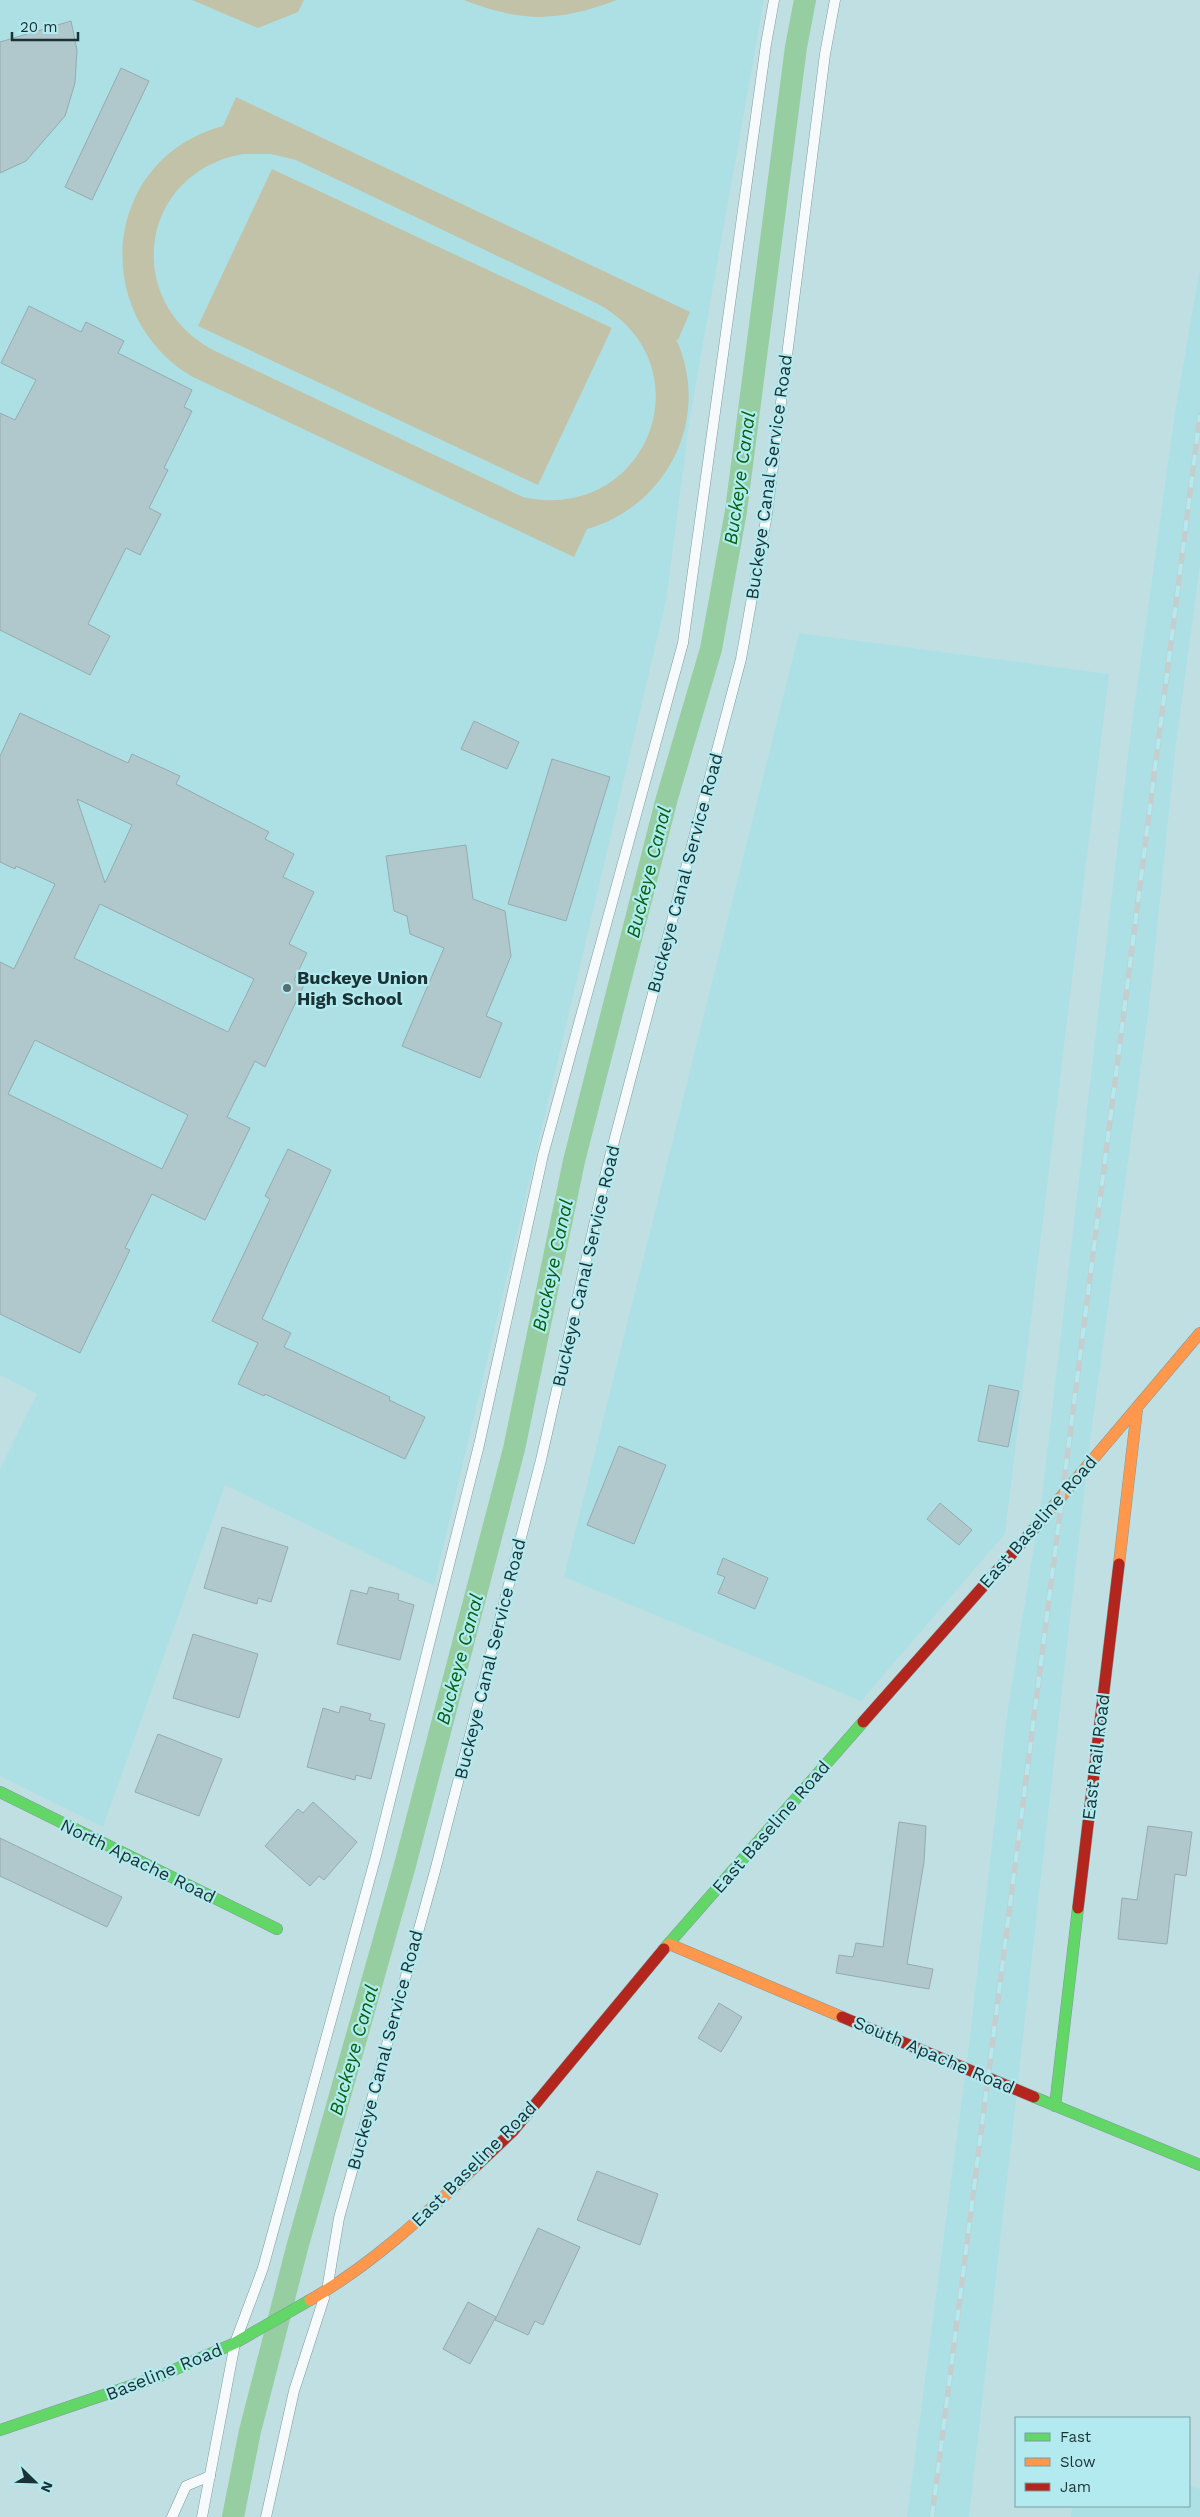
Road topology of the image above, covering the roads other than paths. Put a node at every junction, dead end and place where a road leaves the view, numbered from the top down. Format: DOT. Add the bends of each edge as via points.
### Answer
graph roads {
  1 [pos="774,0"];
  2 [pos="835,0"];
  3 [pos="1200,1333"];
  4 [pos="1137,1409"];
  5 [pos="0,1792"];
  6 [pos="277,1929"];
  7 [pos="669,1944"];
  8 [pos="1055,2106"];
  9 [pos="1200,2165"];
  10 [pos="323,2294"];
  11 [pos="235,2343"];
  12 [pos="0,2430"];
  13 [pos="210,2476"];
  14 [pos="172,2517"];
  15 [pos="202,2517"];
  16 [pos="266,2517"];
  1 -- 11 [label="lane" via="683,643 543,1155 480,1445 376,1856 263,2268"];
  2 -- 10 [label="lane, Buckeye Canal Service Road" via="825,54 767,514 741,658 607,1168 541,1460 432,1880 339,2218"];
  3 -- 4 [label="main road, East Baseline Road"];
  4 -- 7 [label="main road, East Baseline Road"];
  4 -- 8 [label="main road, East Rail Road"];
  5 -- 6 [label="main road, North Apache Road"];
  7 -- 8 [label="main road, South Apache Road"];
  7 -- 10 [label="main road, East Baseline Road" via="513,2131 414,2226"];
  8 -- 9 [label="main road, South Apache Road"];
  10 -- 11 [label="main road, Baseline Road"];
  10 -- 16 [label="lane, Buckeye Canal Service Road" via="294,2391"];
  11 -- 12 [label="main road, Baseline Road" via="160,2376"];
  11 -- 13 [label="lane"];
  13 -- 14 [label="lane" via="186,2486"];
  13 -- 15 [label="lane"];
}
